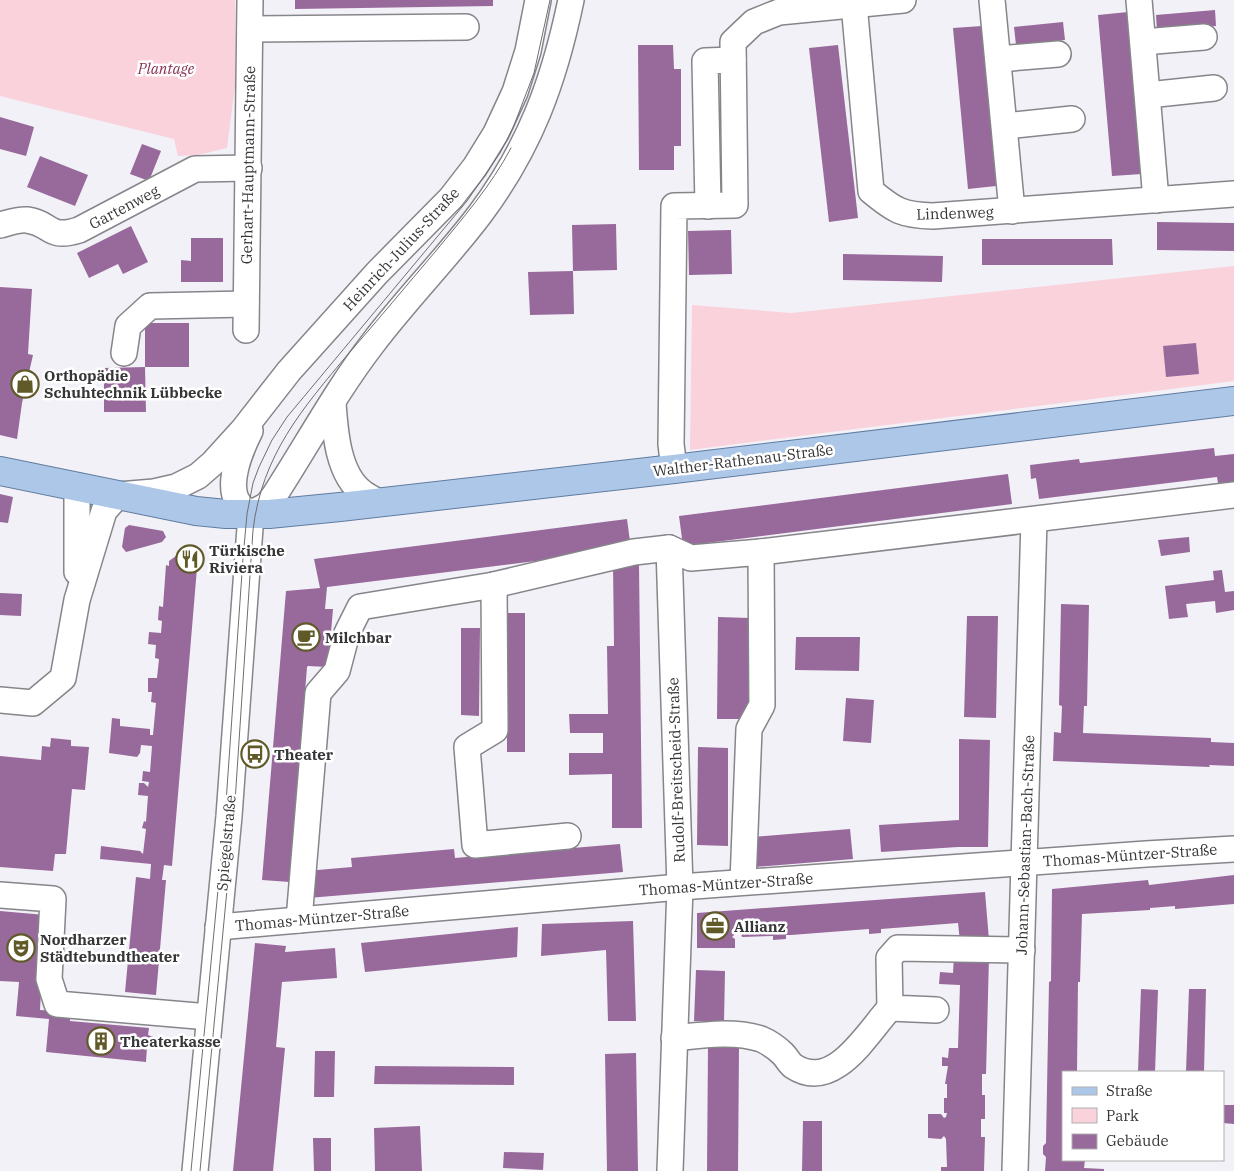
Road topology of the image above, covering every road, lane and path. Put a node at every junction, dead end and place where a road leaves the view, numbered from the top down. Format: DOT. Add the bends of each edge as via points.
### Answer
graph roads {
  1 [pos="250,0"];
  2 [pos="538,0"];
  3 [pos="571,0"];
  4 [pos="903,0"];
  5 [pos="992,0"];
  6 [pos="1139,0"];
  7 [pos="854,4"];
  8 [pos="466,27"];
  9 [pos="250,29"];
  10 [pos="1204,37"];
  11 [pos="1143,42"];
  12 [pos="1058,54"];
  13 [pos="999,60"];
  14 [pos="1214,88"];
  15 [pos="1148,95"];
  16 [pos="1072,119"];
  17 [pos="1005,126"];
  18 [pos="248,168"];
  19 [pos="1234,194"];
  20 [pos="1156,200"];
  21 [pos="1012,211"];
  22 [pos="0,225"];
  23 [pos="246,304"];
  24 [pos="246,330"];
  25 [pos="124,353"];
  26 [pos="267,398"];
  27 [pos="1234,401"];
  28 [pos="333,403"];
  29 [pos="674,469"];
  30 [pos="0,470"];
  31 [pos="77,486"];
  32 [pos="118,495"];
  33 [pos="1234,495"];
  34 [pos="380,503"];
  35 [pos="251,514"];
  36 [pos="1034,520"];
  37 [pos="669,548"];
  38 [pos="761,552"];
  39 [pos="494,585"];
  40 [pos="77,600"];
  41 [pos="0,700"];
  42 [pos="568,836"];
  43 [pos="1234,849"];
  44 [pos="1025,862"];
  45 [pos="743,882"];
  46 [pos="680,887"];
  47 [pos="0,894"];
  48 [pos="299,920"];
  49 [pos="218,927"];
  50 [pos="1022,950"];
  51 [pos="890,1008"];
  52 [pos="936,1010"];
  53 [pos="209,1017"];
  54 [pos="674,1038"];
  55 [pos="195,1171"];
  56 [pos="670,1171"];
  57 [pos="1015,1171"];
  1 -- 9 [label="street, Gerhart-Hauptmann-Straße"];
  2 -- 26 [label="street, Heinrich-Julius-Straße" via="528,51 515,92 496,133 474,167 451,198 377,273"];
  3 -- 28 [label="street" via="547,91 511,168 479,215 372,344"];
  4 -- 7 [label="street"];
  5 -- 13 [label="street"];
  6 -- 11 [label="street"];
  7 -- 21 [label="street, Lindenweg" via="871,191 891,208 912,216"];
  7 -- 29 [label="street" via="779,12 754,22 733,42 735,206 674,206 671,444"];
  8 -- 9 [label="street"];
  9 -- 18 [label="street, Gerhart-Hauptmann-Straße"];
  10 -- 11 [label="street"];
  11 -- 15 [label="street"];
  12 -- 13 [label="street"];
  13 -- 17 [label="street"];
  14 -- 15 [label="street"];
  15 -- 20 [label="street"];
  16 -- 17 [label="street"];
  17 -- 21 [label="street"];
  18 -- 22 [label="street, Gartenweg" via="195,169 67,234 58,234 26,220"];
  18 -- 23 [label="street, Gerhart-Hauptmann-Straße"];
  19 -- 20 [label="street, Lindenweg"];
  20 -- 21 [label="street, Lindenweg"];
  23 -- 24 [label="street, Gerhart-Hauptmann-Straße"];
  23 -- 25 [label="street" via="150,306 128,326"];
  26 -- 32 [label="street, Heinrich-Julius-Straße" via="213,463 198,476 176,487"];
  26 -- 35 [label="street, Heinrich-Julius-Straße" via="242,448 234,483 239,504"];
  27 -- 29 [label="main road, Walther-Rathenau-Straße"];
  28 -- 34 [label="street" via="334,429 348,477 362,493"];
  28 -- 35 [label="street" via="274,496 267,505"];
  29 -- 34 [label="main road, Walther-Rathenau-Straße"];
  30 -- 31 [label="main road, Walther-Rathenau-Straße"];
  31 -- 32 [label="main road, Walther-Rathenau-Straße"];
  31 -- 40 [label="street"];
  32 -- 35 [label="main road, Walther-Rathenau-Straße" via="196,511"];
  32 -- 40 [label="street" via="104,511"];
  33 -- 36 [label="street"];
  34 -- 35 [label="main road, Walther-Rathenau-Straße"];
  35 -- 49 [label="street, Spiegelstraße" via="230,816"];
  36 -- 38 [label="street"];
  36 -- 44 [label="street, Johann-Sebastian-Bach-Straße"];
  37 -- 38 [label="street" via="691,558"];
  37 -- 39 [label="street" via="634,552"];
  37 -- 46 [label="street, Rudolf-Breitscheid-Straße"];
  38 -- 45 [label="street" via="762,704 749,729"];
  39 -- 42 [label="street" via="495,730 468,747 475,845"];
  39 -- 48 [label="street" via="366,605 356,613 337,671 318,693"];
  40 -- 41 [label="street" via="63,678 33,703"];
  43 -- 44 [label="street, Thomas-Müntzer-Straße"];
  44 -- 45 [label="street, Thomas-Müntzer-Straße"];
  44 -- 50 [label="street, Johann-Sebastian-Bach-Straße"];
  45 -- 46 [label="street, Thomas-Müntzer-Straße"];
  46 -- 48 [label="street, Thomas-Müntzer-Straße"];
  46 -- 54 [label="street, Rudolf-Breitscheid-Straße"];
  47 -- 53 [label="street" via="53,900 49,979 57,1004"];
  48 -- 49 [label="street, Thomas-Müntzer-Straße"];
  49 -- 53 [label="street, Spiegelstraße"];
  50 -- 51 [label="street" via="898,948 889,958"];
  50 -- 57 [label="street, Johann-Sebastian-Bach-Straße"];
  51 -- 52 [label="street"];
  51 -- 54 [label="street" via="857,1049 839,1065 821,1073 792,1065 782,1053 763,1040 708,1035"];
  53 -- 55 [label="street, Spiegelstraße"];
  54 -- 56 [label="street, Rudolf-Breitscheid-Straße"];
}
